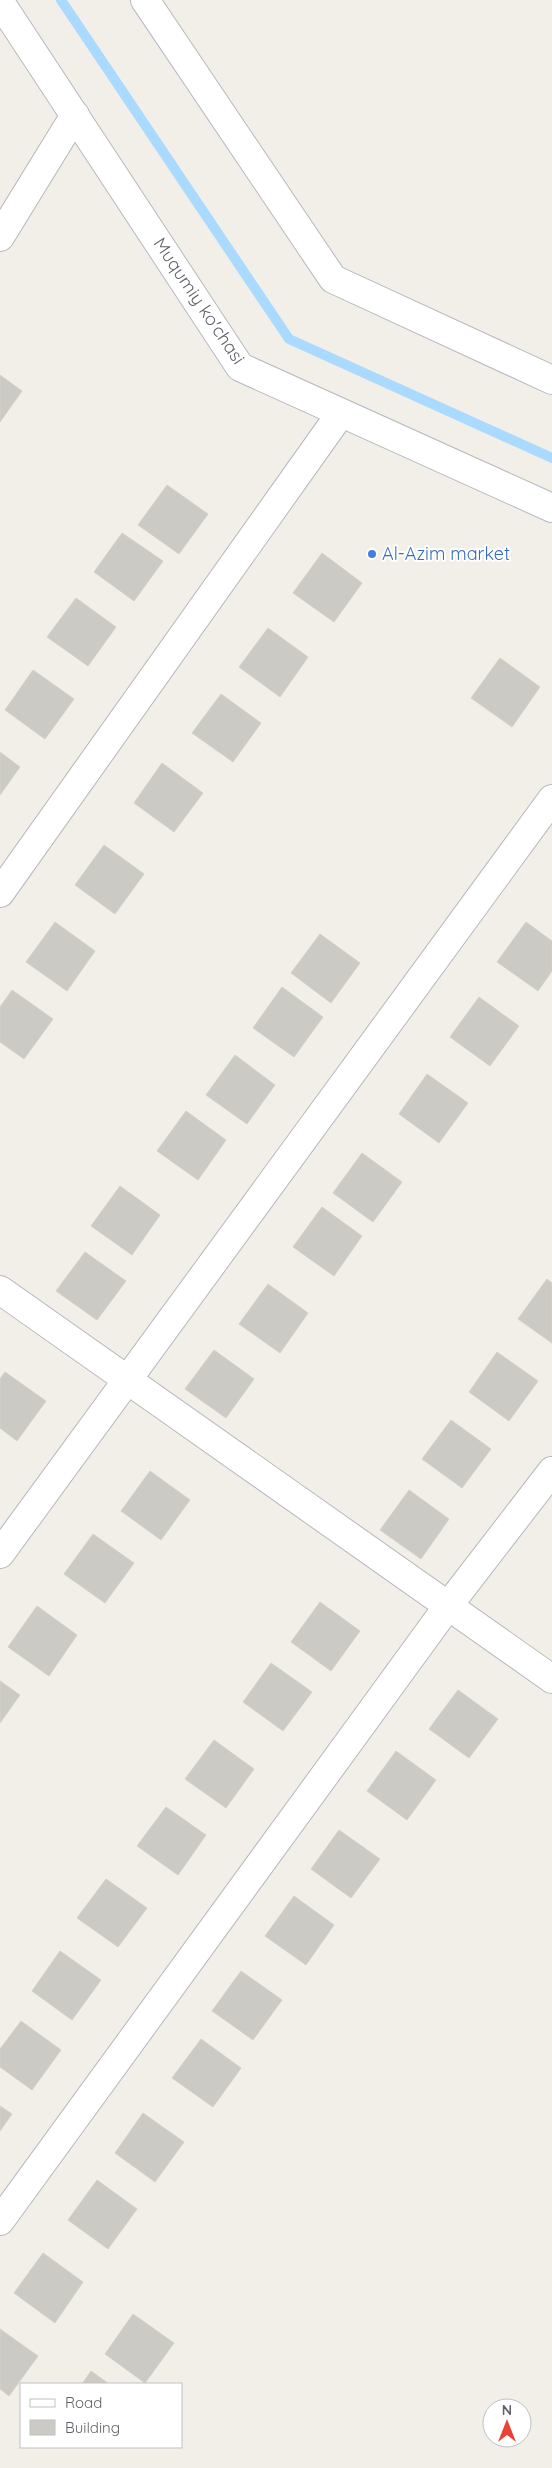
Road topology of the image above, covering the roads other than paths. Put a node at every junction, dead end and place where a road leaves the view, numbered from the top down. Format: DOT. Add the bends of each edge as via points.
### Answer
graph roads {
  1 [pos="145,0"];
  2 [pos="0,2"];
  3 [pos="75,115"];
  4 [pos="0,237"];
  5 [pos="552,380"];
  6 [pos="341,413"];
  7 [pos="552,508"];
  8 [pos="552,799"];
  9 [pos="0,894"];
  10 [pos="0,1290"];
  11 [pos="127,1381"];
  12 [pos="552,1471"];
  13 [pos="0,1554"];
  14 [pos="448,1606"];
  15 [pos="552,1679"];
  16 [pos="0,2221"];
  1 -- 5 [label="street" via="333,279"];
  2 -- 3 [label="street, Muqumiy ko'chasi"];
  3 -- 4 [label="street"];
  3 -- 6 [label="street, Muqumiy ko'chasi" via="240,367"];
  6 -- 7 [label="street, Muqumiy ko'chasi"];
  6 -- 9 [label="street"];
  8 -- 11 [label="street"];
  10 -- 11 [label="street"];
  11 -- 13 [label="street"];
  11 -- 14 [label="street"];
  12 -- 14 [label="street"];
  14 -- 15 [label="street"];
  14 -- 16 [label="street"];
}
